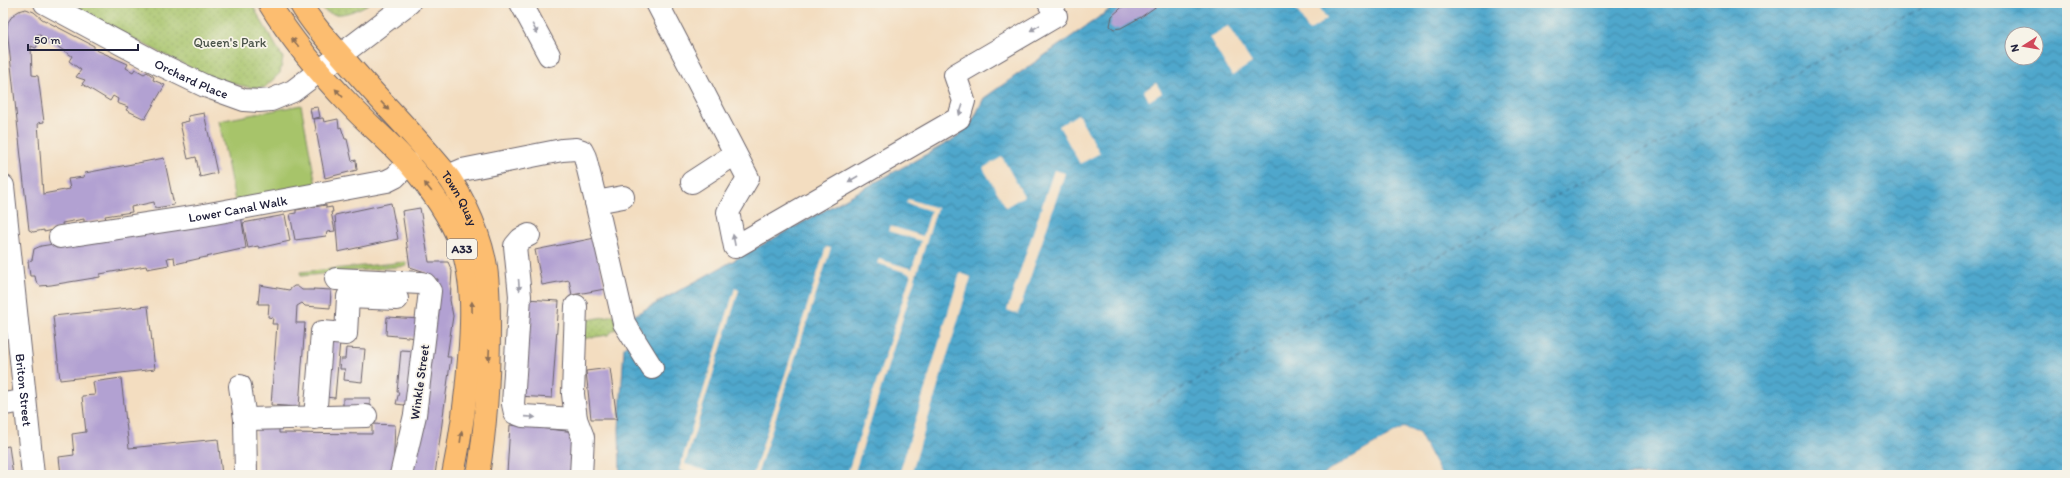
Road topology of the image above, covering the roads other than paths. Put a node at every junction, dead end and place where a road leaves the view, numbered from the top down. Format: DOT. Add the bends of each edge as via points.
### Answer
graph roads {
  1 [pos="45,3"];
  2 [pos="269,3"];
  3 [pos="300,3"];
  4 [pos="408,3"];
  5 [pos="521,3"];
  6 [pos="658,3"];
  7 [pos="1049,3"];
  8 [pos="549,55"];
  9 [pos="341,56"];
  10 [pos="320,72"];
  11 [pos="735,154"];
  12 [pos="409,163"];
  13 [pos="448,176"];
  14 [pos="692,182"];
  15 [pos="3,186"];
  16 [pos="623,197"];
  17 [pos="596,202"];
  18 [pos="529,235"];
  19 [pos="60,237"];
  20 [pos="344,285"];
  21 [pos="397,299"];
  22 [pos="576,306"];
  23 [pos="652,368"];
  24 [pos="240,386"];
  25 [pos="25,401"];
  26 [pos="3,404"];
  27 [pos="366,416"];
  28 [pos="314,418"];
  29 [pos="245,419"];
  30 [pos="576,419"];
  31 [pos="33,475"];
  32 [pos="246,475"];
  33 [pos="401,475"];
  34 [pos="453,475"];
  35 [pos="478,475"];
  36 [pos="581,475"];
  1 -- 10 [label="street, Orchard Place" via="153,62 205,86 244,100 271,100 293,91"];
  10 -- 2 [label="main road, A33, one-way" via="284,28"];
  3 -- 9 [label="main road, A33"];
  4 -- 9 [label="street, Orchard Place"];
  5 -- 8 [label="street, one-way"];
  6 -- 11 [label="street"];
  7 -- 11 [label="street, one-way" via="1056,16 955,75 964,101 959,118 736,247 728,212 748,178"];
  9 -- 10 [label="street, Orchard Place"];
  9 -- 13 [label="main road, Town Quay / A33, one-way"];
  12 -- 10 [label="main road, Town Quay / A33, one-way"];
  11 -- 14 [label="street"];
  12 -- 19 [label="street, Lower Canal Walk" via="387,180 204,214"];
  34 -- 12 [label="main road, Town Quay / A33, one-way" via="466,398 472,322 471,296 461,245 435,195"];
  13 -- 17 [label="street" via="462,170 576,149 582,151 585,157"];
  13 -- 35 [label="main road, Town Quay / A33, one-way" via="476,231 485,260 487,278 489,352 484,433"];
  15 -- 25 [label="street, Briton Street"];
  16 -- 17 [label="street"];
  17 -- 23 [label="street" via="624,322"];
  18 -- 30 [label="street, one-way" via="521,239 516,246 520,296 515,413 523,416"];
  20 -- 21 [label="street"];
  20 -- 28 [label="street" via="346,334 322,332"];
  20 -- 33 [label="street, Winkle Street" via="421,283 428,288 430,295 415,415"];
  22 -- 30 [label="street" via="572,394"];
  24 -- 29 [label="street"];
  25 -- 26 [label="street"];
  25 -- 31 [label="street, Briton Street"];
  27 -- 28 [label="street"];
  28 -- 29 [label="street"];
  29 -- 32 [label="street"];
  30 -- 36 [label="street" via="583,437"];
}
